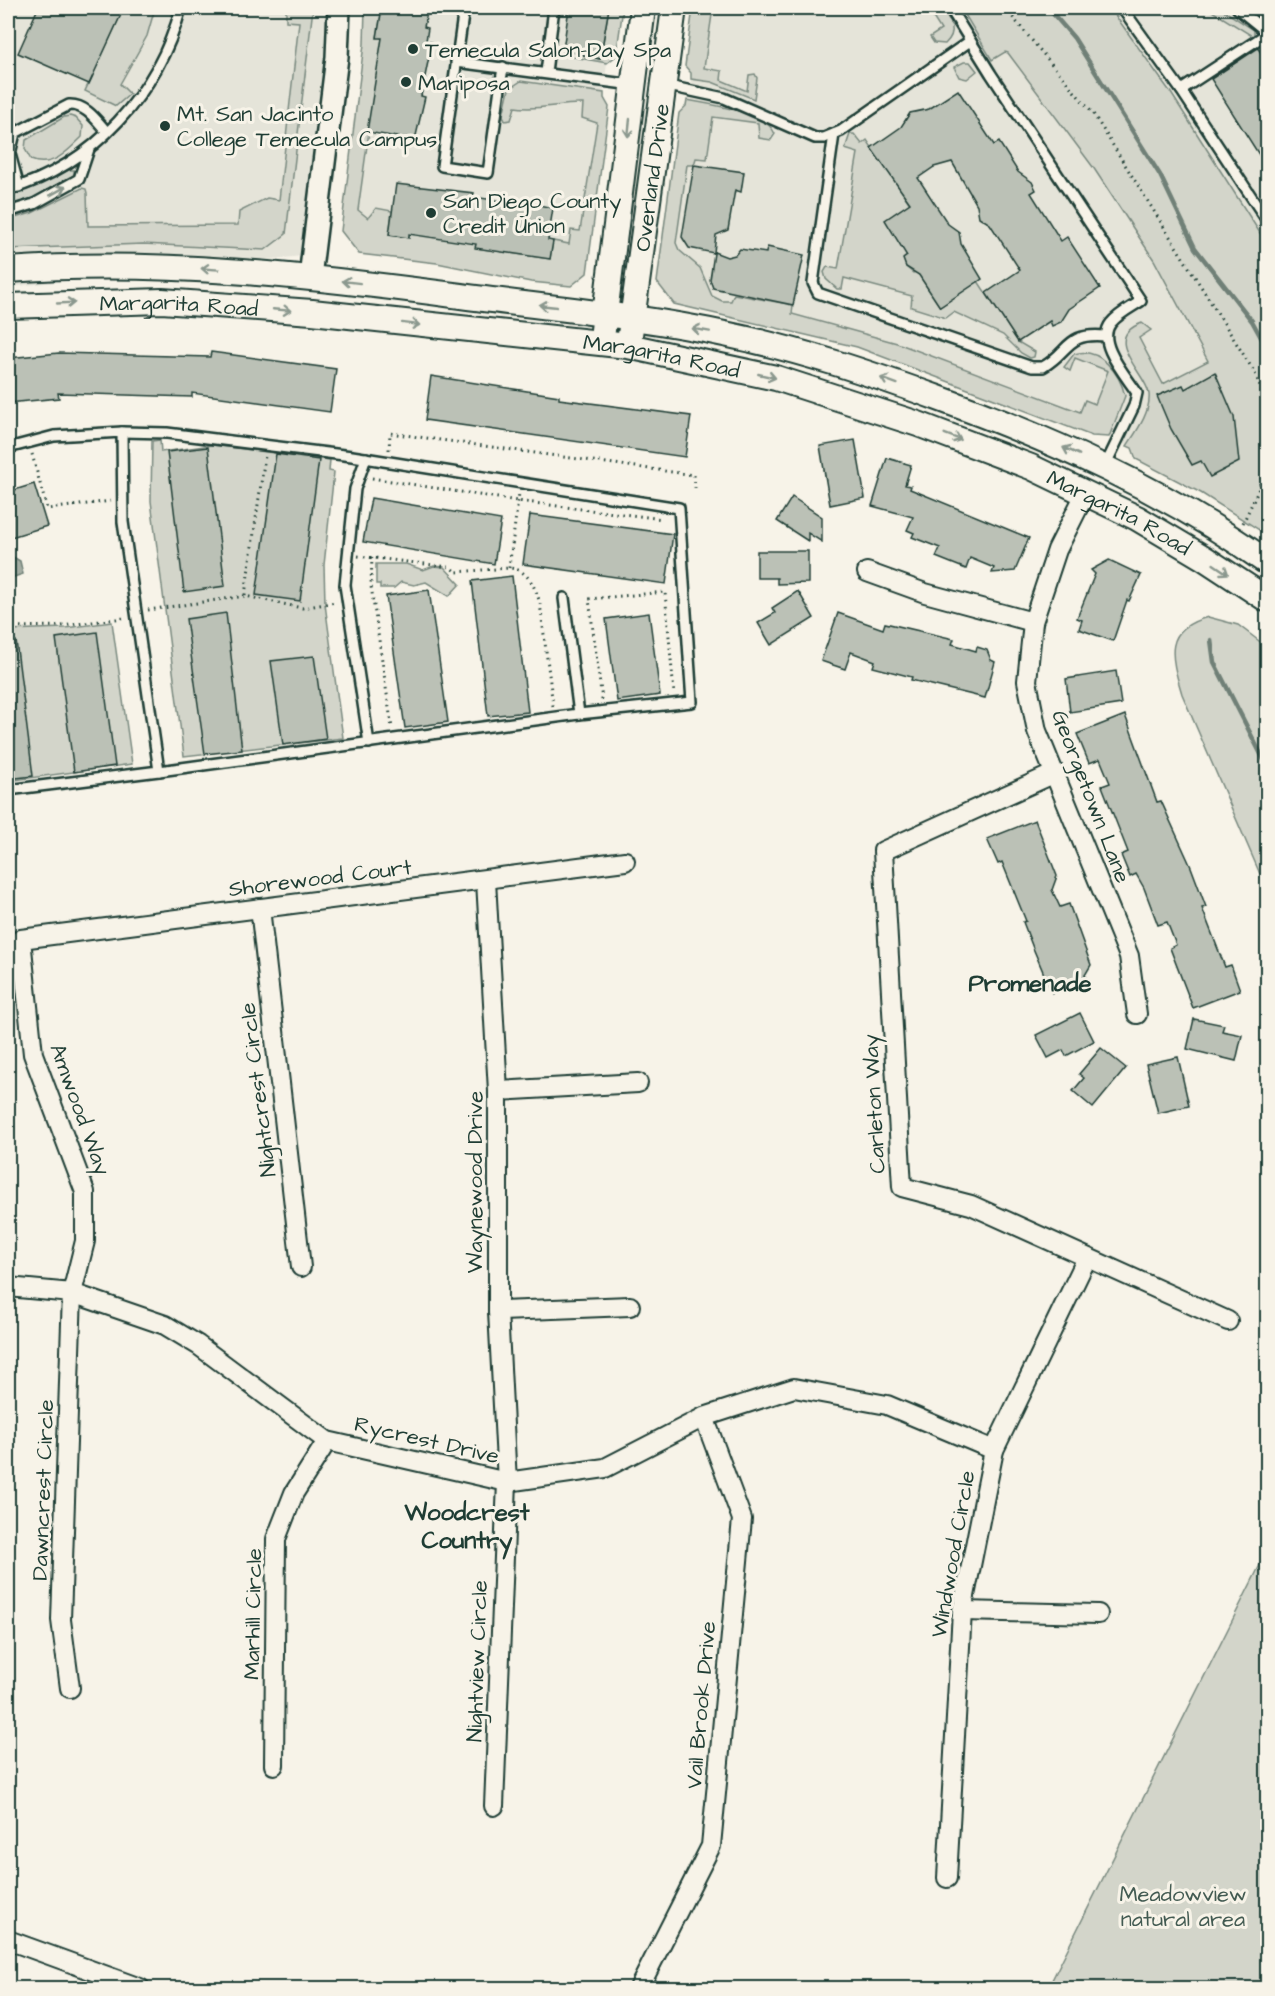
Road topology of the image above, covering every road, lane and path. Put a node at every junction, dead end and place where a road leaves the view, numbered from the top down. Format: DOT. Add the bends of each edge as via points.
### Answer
graph roads {
  1 [pos="181,8"];
  2 [pos="339,8"];
  3 [pos="464,8"];
  4 [pos="554,8"];
  5 [pos="643,8"];
  6 [pos="674,8"];
  7 [pos="950,8"];
  8 [pos="1005,8"];
  9 [pos="1122,8"];
  10 [pos="1237,8"];
  11 [pos="1266,29"];
  12 [pos="970,41"];
  13 [pos="456,62"];
  14 [pos="503,67"];
  15 [pos="546,72"];
  16 [pos="633,85"];
  17 [pos="663,85"];
  18 [pos="1181,90"];
  19 [pos="107,132"];
  20 [pos="834,134"];
  21 [pos="89,149"];
  22 [pos="19,187"];
  23 [pos="8,190"];
  24 [pos="8,212"];
  25 [pos="1268,222"];
  26 [pos="8,270"];
  27 [pos="310,277"];
  28 [pos="8,306"];
  29 [pos="606,314"];
  30 [pos="632,319"];
  31 [pos="1106,336"];
  32 [pos="602,344"];
  33 [pos="628,346"];
  34 [pos="1268,409"];
  35 [pos="122,432"];
  36 [pos="29,442"];
  37 [pos="267,446"];
  38 [pos="8,447"];
  39 [pos="1268,453"];
  40 [pos="366,458"];
  41 [pos="387,461"];
  42 [pos="1105,466"];
  43 [pos="359,476"];
  44 [pos="520,483"];
  45 [pos="695,488"];
  46 [pos="1085,494"];
  47 [pos="123,499"];
  48 [pos="518,501"];
  49 [pos="679,519"];
  50 [pos="1242,523"];
  51 [pos="348,555"];
  52 [pos="372,557"];
  53 [pos="1268,562"];
  54 [pos="509,568"];
  55 [pos="867,572"];
  56 [pos="1268,577"];
  57 [pos="245,596"];
  58 [pos="564,598"];
  59 [pos="347,600"];
  60 [pos="1268,600"];
  61 [pos="134,614"];
  62 [pos="1033,622"];
  63 [pos="8,627"];
  64 [pos="675,704"];
  65 [pos="604,711"];
  66 [pos="579,714"];
  67 [pos="554,718"];
  68 [pos="394,739"];
  69 [pos="369,743"];
  70 [pos="159,771"];
  71 [pos="1053,774"];
  72 [pos="8,790"];
  73 [pos="625,861"];
  74 [pos="486,881"];
  75 [pos="260,908"];
  76 [pos="21,939"];
  77 [pos="1137,1014"];
  78 [pos="638,1083"];
  79 [pos="498,1091"];
  80 [pos="1087,1258"];
  81 [pos="301,1267"];
  82 [pos="8,1287"];
  83 [pos="72,1293"];
  84 [pos="630,1306"];
  85 [pos="498,1311"];
  86 [pos="1228,1321"];
  87 [pos="704,1417"];
  88 [pos="327,1441"];
  89 [pos="994,1450"];
  90 [pos="507,1482"];
  91 [pos="962,1611"];
  92 [pos="1098,1614"];
  93 [pos="70,1688"];
  94 [pos="274,1765"];
  95 [pos="494,1806"];
  96 [pos="947,1878"];
  97 [pos="8,1940"];
  98 [pos="642,1987"];
  99 [pos="140,1989"];
  1 -- 19 [label="lane" via="143,92"];
  2 -- 27 [label="street" via="337,57"];
  3 -- 13 [label="lane"];
  4 -- 15 [label="lane"];
  5 -- 16 [label="main road, Overland Drive"];
  6 -- 17 [label="main road, Overland Drive"];
  7 -- 12 [label="lane"];
  8 -- 34 [label="path" via="1094,115 1255,373"];
  9 -- 18 [label="lane"];
  10 -- 11 [label="lane"];
  11 -- 18 [label="lane"];
  12 -- 20 [label="lane"];
  12 -- 31 [label="lane" via="1141,301 1111,322"];
  13 -- 14 [label="lane"];
  13 -- 14 [label="lane" via="442,166 488,173"];
  14 -- 15 [label="lane"];
  15 -- 16 [label="lane"];
  16 -- 29 [label="main road, Overland Drive, one-way"];
  17 -- 20 [label="lane" via="724,98 815,138"];
  17 -- 30 [label="main road, Overland Drive"];
  18 -- 25 [label="lane"];
  19 -- 21 [label="lane"];
  19 -- 22 [label="lane" via="86,109 69,105 15,133 10,154"];
  20 -- 31 [label="lane" via="813,283 818,293 1032,367 1043,368 1074,340 1086,335"];
  21 -- 22 [label="lane"];
  24 -- 21 [label="lane, one-way" via="34,204 80,179"];
  22 -- 23 [label="lane"];
  27 -- 26 [label="main road, Margarita Road, one-way" via="161,266"];
  29 -- 27 [label="main road, Margarita Road, one-way"];
  28 -- 32 [label="main road, Margarita Road, one-way" via="107,301 224,304"];
  29 -- 30 [label="main road, Margarita Road"];
  29 -- 32 [label="main road, Overland Drive"];
  30 -- 33 [label="main road, Overland Drive"];
  42 -- 30 [label="main road, Margarita Road, one-way" via="1021,429 828,360 727,334"];
  31 -- 42 [label="lane" via="1108,346 1137,393"];
  32 -- 33 [label="main road, Margarita Road"];
  33 -- 46 [label="main road, Margarita Road, one-way" via="776,378 852,400 1031,467"];
  35 -- 36 [label="lane" via="54,436"];
  35 -- 37 [label="lane" via="167,433"];
  35 -- 47 [label="lane"];
  36 -- 38 [label="lane"];
  36 -- 47 [label="path" via="47,509"];
  37 -- 40 [label="lane"];
  37 -- 57 [label="path"];
  39 -- 50 [label="path" via="1258,491"];
  40 -- 41 [label="lane"];
  40 -- 43 [label="lane"];
  41 -- 44 [label="lane"];
  41 -- 45 [label="path" via="390,433 694,475"];
  42 -- 53 [label="main road, Margarita Road"];
  43 -- 48 [label="path"];
  43 -- 51 [label="lane"];
  44 -- 48 [label="path"];
  44 -- 49 [label="lane" via="679,508"];
  46 -- 56 [label="main road" via="1094,486 1121,492 1183,523"];
  46 -- 60 [label="main road, Margarita Road, one-way" via="1137,518"];
  46 -- 62 [label="street, Georgetown Lane" via="1057,550"];
  47 -- 61 [label="lane"];
  48 -- 49 [label="path"];
  48 -- 54 [label="path"];
  49 -- 64 [label="lane" via="692,702"];
  51 -- 52 [label="path"];
  51 -- 59 [label="lane"];
  52 -- 54 [label="path" via="450,567 456,572"];
  52 -- 68 [label="path" via="371,586"];
  54 -- 67 [label="path" via="518,568 536,589"];
  55 -- 62 [label="street" via="925,593"];
  57 -- 59 [label="path" via="302,608"];
  57 -- 61 [label="path"];
  58 -- 66 [label="lane"];
  59 -- 69 [label="lane"];
  61 -- 63 [label="path" via="61,626"];
  61 -- 70 [label="lane"];
  62 -- 71 [label="street, Georgetown Lane" via="1027,681 1037,731"];
  64 -- 65 [label="lane"];
  64 -- 65 [label="path" via="665,592 589,599"];
  65 -- 66 [label="lane"];
  66 -- 67 [label="lane"];
  67 -- 68 [label="lane"];
  68 -- 69 [label="lane"];
  69 -- 70 [label="lane"];
  70 -- 72 [label="lane"];
  71 -- 77 [label="street, Georgetown Lane" via="1128,956"];
  71 -- 80 [label="street, Carleton Way" via="883,851 902,1188 971,1205"];
  73 -- 74 [label="street, Shorewood Court"];
  74 -- 75 [label="street, Shorewood Court"];
  74 -- 79 [label="street, Waynewood Drive"];
  75 -- 76 [label="street, Shorewood Court"];
  75 -- 81 [label="street, Nightcrest Circle"];
  76 -- 83 [label="street, Amwood Way" via="33,1054 85,1192 85,1241"];
  78 -- 79 [label="street"];
  79 -- 85 [label="street, Waynewood Drive"];
  80 -- 86 [label="street, Carleton Way"];
  80 -- 89 [label="street, Windwood Circle"];
  82 -- 83 [label="street, Rycrest Drive"];
  83 -- 88 [label="street, Rycrest Drive" via="165,1325"];
  83 -- 93 [label="street, Dawncrest Circle" via="61,1620"];
  84 -- 85 [label="street"];
  85 -- 90 [label="street, Waynewood Drive"];
  87 -- 89 [label="street, Rycrest Drive" via="794,1389 887,1405"];
  87 -- 90 [label="street, Rycrest Drive" via="605,1468"];
  87 -- 98 [label="street, Vail Brook Drive" via="742,1519 711,1846"];
  88 -- 90 [label="street, Rycrest Drive"];
  88 -- 94 [label="street, Marhill Circle" via="294,1493 276,1539"];
  89 -- 91 [label="street, Windwood Circle"];
  90 -- 95 [label="street, Nightview Circle"];
  91 -- 92 [label="street"];
  91 -- 96 [label="street, Windwood Circle"];
  97 -- 99 [label="street"];
}
